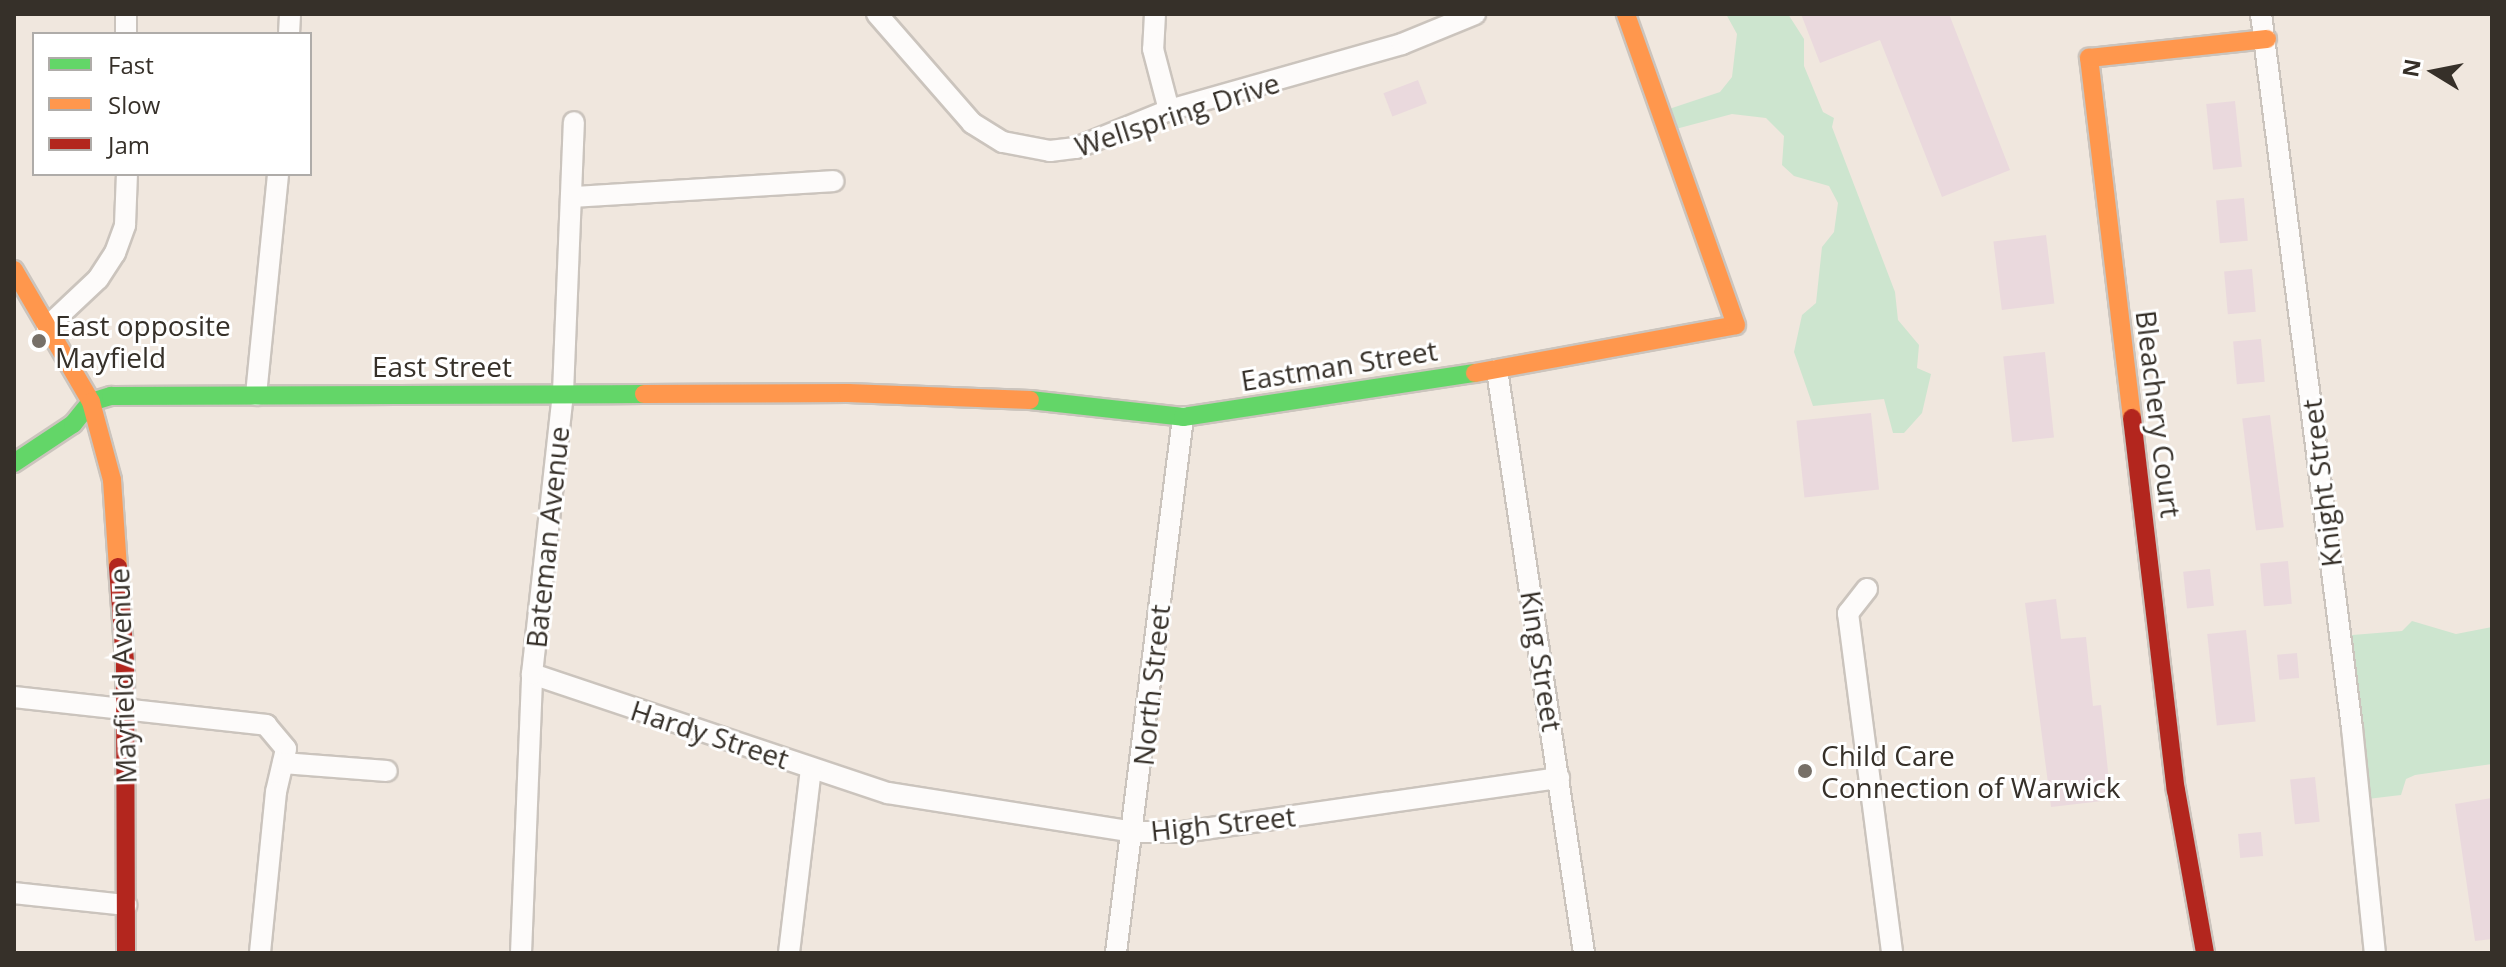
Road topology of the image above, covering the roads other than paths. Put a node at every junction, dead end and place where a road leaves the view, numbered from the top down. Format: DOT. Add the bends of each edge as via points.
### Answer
graph roads {
  1 [pos="877,14"];
  2 [pos="1155,14"];
  3 [pos="1475,14"];
  4 [pos="1626,14"];
  5 [pos="2261,14"];
  6 [pos="2267,39"];
  7 [pos="1169,110"];
  8 [pos="574,122"];
  9 [pos="127,176"];
  10 [pos="278,176"];
  11 [pos="834,181"];
  12 [pos="573,197"];
  13 [pos="14,270"];
  14 [pos="47,327"];
  15 [pos="1497,370"];
  16 [pos="563,393"];
  17 [pos="947,394"];
  18 [pos="256,395"];
  19 [pos="91,402"];
  20 [pos="1183,417"];
  21 [pos="14,463"];
  22 [pos="1867,589"];
  23 [pos="532,674"];
  24 [pos="14,697"];
  25 [pos="126,711"];
  26 [pos="283,763"];
  27 [pos="811,768"];
  28 [pos="387,771"];
  29 [pos="1559,778"];
  30 [pos="888,793"];
  31 [pos="1135,832"];
  32 [pos="14,893"];
  33 [pos="126,905"];
  34 [pos="126,953"];
  35 [pos="260,953"];
  36 [pos="521,953"];
  37 [pos="789,953"];
  38 [pos="1116,953"];
  39 [pos="1584,953"];
  40 [pos="1892,953"];
  41 [pos="2205,953"];
  42 [pos="2375,953"];
  1 -- 7 [label="street, Wellspring Drive" via="972,123 1003,142 1050,151 1076,148"];
  2 -- 7 [label="street" via="1153,49"];
  3 -- 7 [label="street, Wellspring Drive" via="1402,44"];
  4 -- 15 [label="street, Eastman Street" via="1736,325"];
  5 -- 6 [label="street, Knight Street"];
  6 -- 41 [label="street, Bleachery Court" via="2089,58 2176,790"];
  6 -- 42 [label="street, Knight Street"];
  8 -- 12 [label="street, Bateman Avenue"];
  9 -- 14 [label="street" via="125,225 115,253 98,279"];
  10 -- 18 [label="street"];
  11 -- 12 [label="street"];
  12 -- 16 [label="street, Bateman Avenue"];
  13 -- 14 [label="street"];
  14 -- 19 [label="street"];
  15 -- 20 [label="street, Eastman Street"];
  15 -- 29 [label="street, King Street"];
  16 -- 17 [label="street, East Street"];
  16 -- 18 [label="street, East Street"];
  16 -- 23 [label="street, Bateman Avenue"];
  17 -- 20 [label="street, Eastman Street"];
  18 -- 19 [label="street, East Street" via="111,396"];
  19 -- 21 [label="street" via="73,424"];
  19 -- 25 [label="street, Mayfield Avenue" via="112,480"];
  20 -- 31 [label="street, North Street"];
  22 -- 40 [label="street" via="1848,613"];
  23 -- 27 [label="street, Hardy Street"];
  23 -- 36 [label="street, Bateman Avenue"];
  24 -- 25 [label="street"];
  25 -- 26 [label="street" via="266,725 286,749"];
  25 -- 33 [label="street, Mayfield Avenue"];
  26 -- 28 [label="street"];
  26 -- 35 [label="street"];
  27 -- 30 [label="street, Hardy Street"];
  27 -- 37 [label="street"];
  29 -- 31 [label="street, High Street" via="1198,830"];
  29 -- 39 [label="street, King Street"];
  30 -- 31 [label="street, High Street"];
  31 -- 38 [label="street, North Street"];
  32 -- 33 [label="street"];
  33 -- 34 [label="street, Mayfield Avenue"];
}
